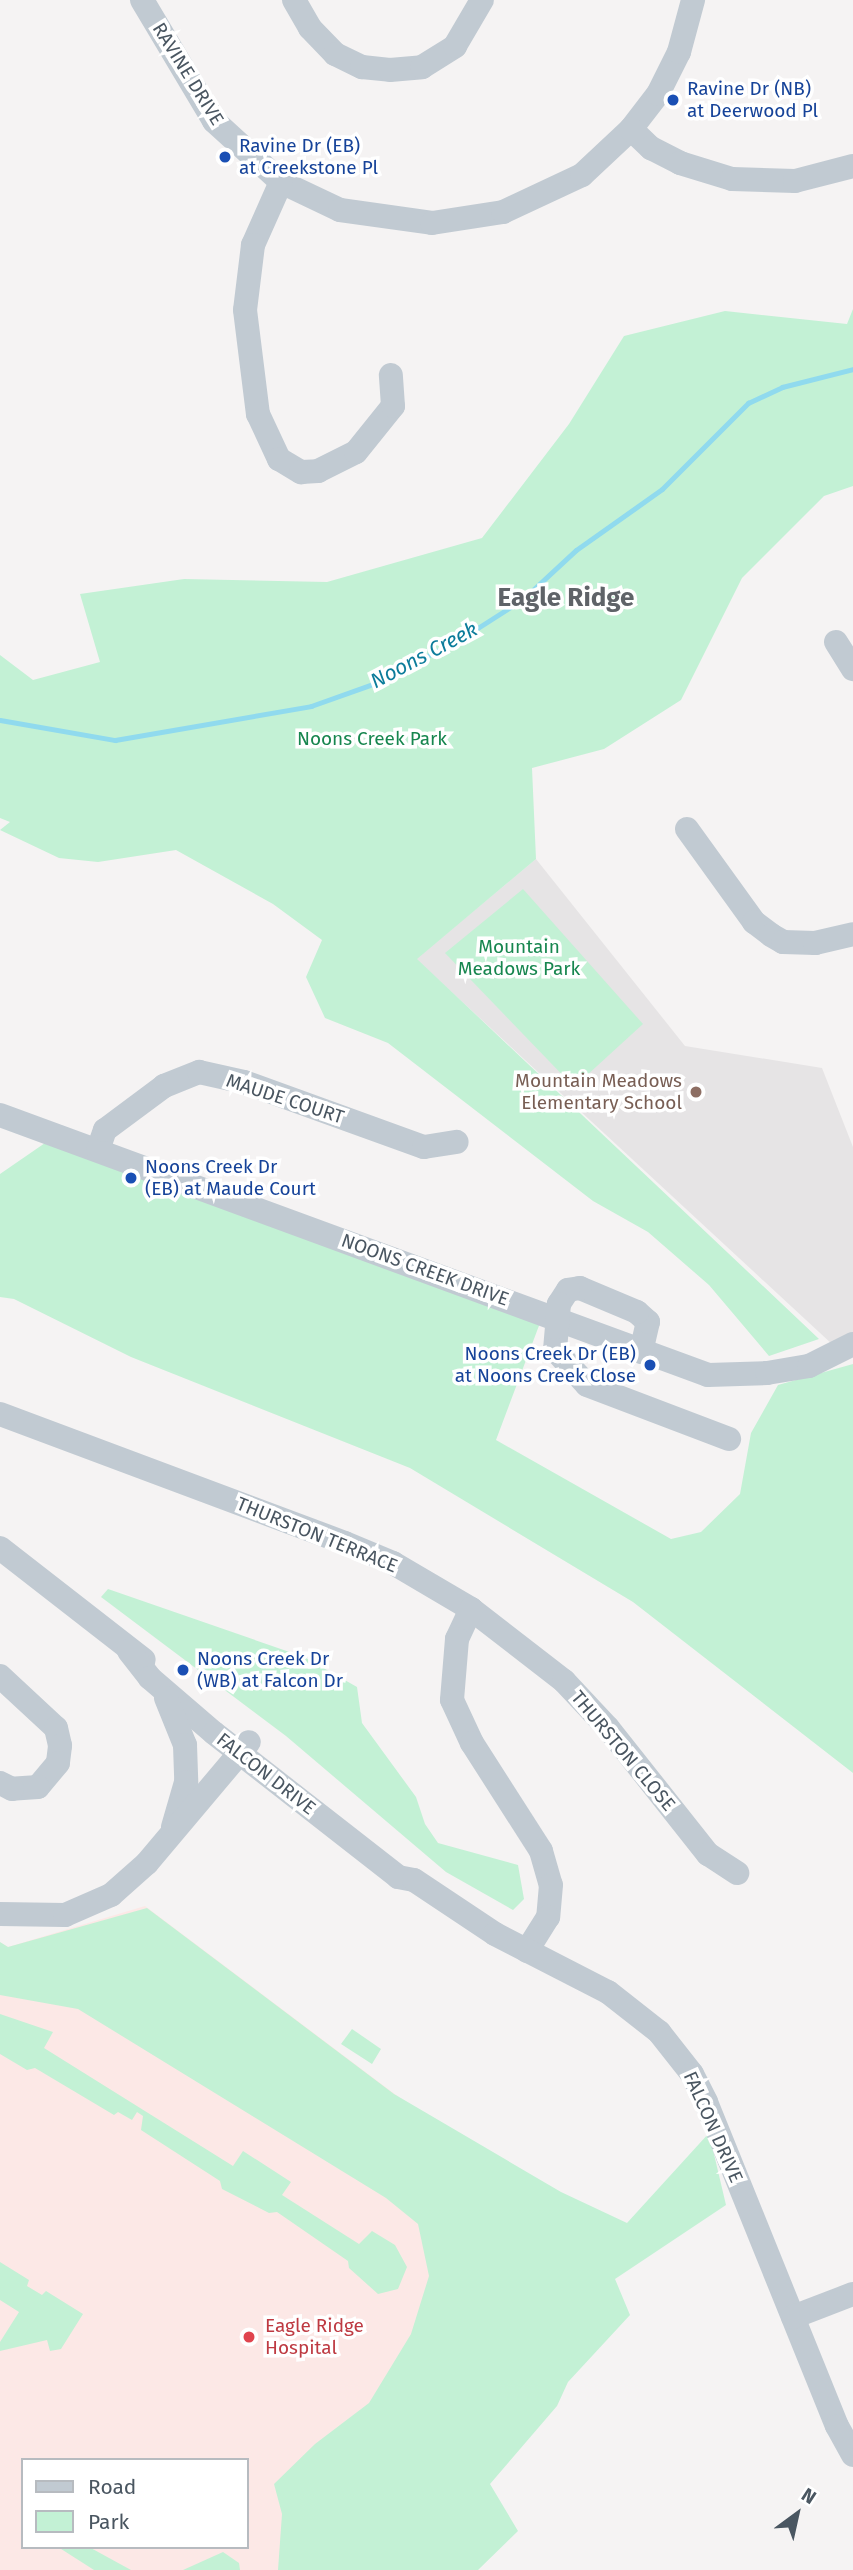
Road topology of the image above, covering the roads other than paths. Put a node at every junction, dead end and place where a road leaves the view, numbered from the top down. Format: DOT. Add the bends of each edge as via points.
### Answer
graph roads {
  1 [pos="142,0"];
  2 [pos="294,0"];
  3 [pos="482,0"];
  4 [pos="693,0"];
  5 [pos="631,129"];
  6 [pos="853,166"];
  7 [pos="281,182"];
  8 [pos="391,375"];
  9 [pos="835,642"];
  10 [pos="853,669"];
  11 [pos="687,829"];
  12 [pos="853,934"];
  13 [pos="0,1115"];
  14 [pos="457,1142"];
  15 [pos="98,1150"];
  16 [pos="558,1320"];
  17 [pos="853,1344"];
  18 [pos="641,1352"];
  19 [pos="0,1414"];
  20 [pos="729,1439"];
  21 [pos="0,1548"];
  22 [pos="471,1609"];
  23 [pos="129,1651"];
  24 [pos="0,1676"];
  25 [pos="150,1678"];
  26 [pos="244,1747"];
  27 [pos="0,1783"];
  28 [pos="171,1835"];
  29 [pos="737,1873"];
  30 [pos="0,1914"];
  31 [pos="527,1951"];
  32 [pos="853,2294"];
  33 [pos="793,2317"];
  34 [pos="853,2455"];
  1 -- 7 [label="street, RAVINE DRIVE" via="214,121"];
  2 -- 3 [label="street" via="310,28 335,54 362,67 390,70 422,66 455,46"];
  4 -- 5 [label="street, RAVINE DRIVE" via="672,68"];
  5 -- 6 [label="street" via="651,148 680,163 732,179 795,181"];
  5 -- 7 [label="street, RAVINE DRIVE" via="582,175 561,188 503,212 463,221 409,222 357,215"];
  7 -- 8 [label="street" via="253,245 245,310 258,414 279,458 301,472 318,471 356,452 393,406"];
  9 -- 10 [label="street"];
  11 -- 12 [label="street" via="754,922 771,936 783,942 815,943"];
  13 -- 15 [label="street, NOONS CREEK DRIVE"];
  14 -- 15 [label="street, MAUDE COURT" via="424,1147 244,1082 199,1072 164,1086 105,1130"];
  15 -- 16 [label="street, NOONS CREEK DRIVE"];
  16 -- 18 [label="street, NOONS CREEK DRIVE"];
  16 -- 18 [label="street" via="559,1304 568,1290 580,1288 637,1312 648,1322"];
  16 -- 20 [label="street" via="555,1350 587,1385"];
  17 -- 18 [label="street, NOONS CREEK DRIVE" via="809,1366 767,1373 708,1375"];
  19 -- 22 [label="street, THURSTON TERRACE" via="345,1543 393,1563"];
  21 -- 23 [label="street"];
  22 -- 29 [label="street, THURSTON CLOSE" via="564,1681 608,1728 708,1854"];
  22 -- 31 [label="street" via="457,1639 452,1700 472,1743 541,1852 551,1885 548,1917"];
  23 -- 25 [label="street, FALCON DRIVE"];
  23 -- 26 [label="street" via="160,1670"];
  24 -- 27 [label="street" via="56,1728 60,1746 58,1763 38,1787 12,1789"];
  25 -- 26 [label="street, FALCON DRIVE"];
  25 -- 28 [label="street" via="171,1703 185,1745 186,1782"];
  26 -- 28 [label="street"];
  26 -- 31 [label="street, FALCON DRIVE" via="405,1863 414,1880"];
  28 -- 30 [label="street" via="129,1881 89,1906 65,1915"];
  31 -- 33 [label="street, FALCON DRIVE" via="608,1992 677,2052 706,2102"];
  32 -- 33 [label="street"];
  33 -- 34 [label="street, FALCON DRIVE"];
}
